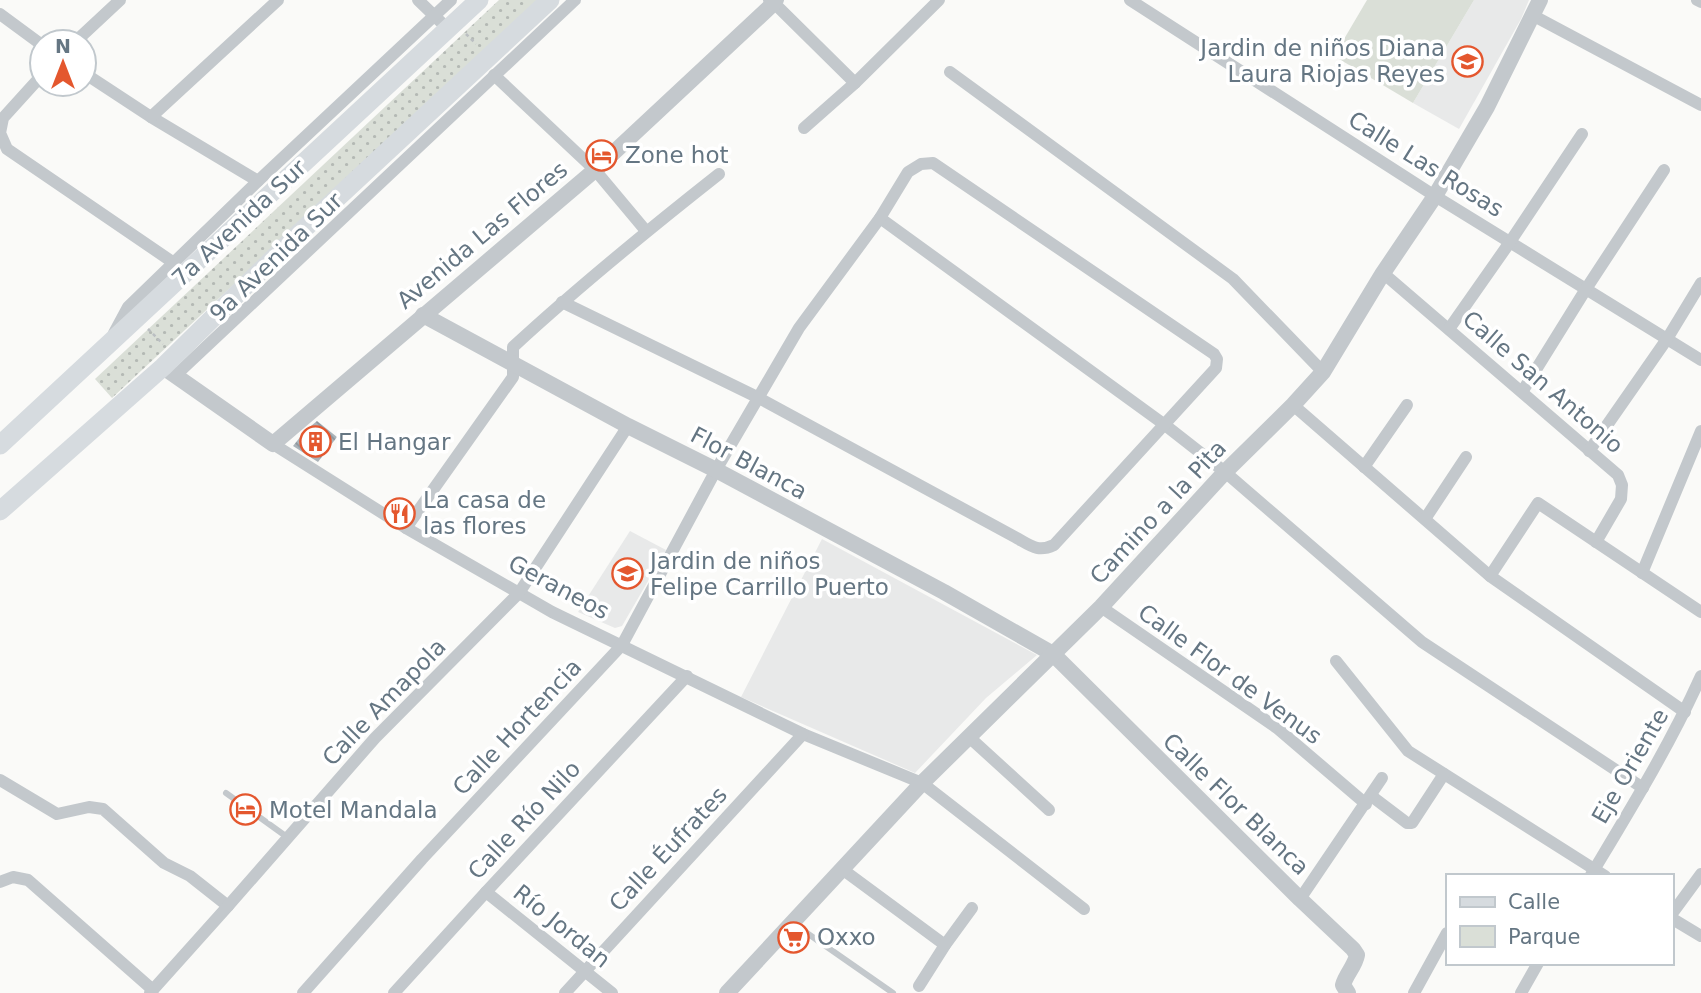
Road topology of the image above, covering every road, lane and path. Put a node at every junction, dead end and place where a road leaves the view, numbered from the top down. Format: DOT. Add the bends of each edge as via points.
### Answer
graph roads {
  1 [pos="120,0"];
  2 [pos="278,0"];
  3 [pos="418,0"];
  4 [pos="451,0"];
  5 [pos="478,0"];
  6 [pos="551,0"];
  7 [pos="575,0"];
  8 [pos="940,0"];
  9 [pos="1130,0"];
  10 [pos="1540,0"];
  11 [pos="774,1"];
  12 [pos="0,14"];
  13 [pos="1534,16"];
  14 [pos="446,22"];
  15 [pos="547,26"];
  16 [pos="90,28"];
  17 [pos="28,35"];
  18 [pos="491,66"];
  19 [pos="950,72"];
  20 [pos="98,83"];
  21 [pos="855,83"];
  22 [pos="28,90"];
  23 [pos="1701,105"];
  24 [pos="151,117"];
  25 [pos="804,128"];
  26 [pos="1583,134"];
  27 [pos="595,170"];
  28 [pos="1664,170"];
  29 [pos="719,174"];
  30 [pos="258,181"];
  31 [pos="1435,196"];
  32 [pos="880,218"];
  33 [pos="646,232"];
  34 [pos="1510,242"];
  35 [pos="174,262"];
  36 [pos="1383,273"];
  37 [pos="1701,283"];
  38 [pos="1586,289"];
  39 [pos="562,302"];
  40 [pos="423,315"];
  41 [pos="138,318"];
  42 [pos="1449,329"];
  43 [pos="1667,339"];
  44 [pos="106,349"];
  45 [pos="1701,360"];
  46 [pos="513,362"];
  47 [pos="171,366"];
  48 [pos="1323,372"];
  49 [pos="1522,392"];
  50 [pos="757,397"];
  51 [pos="1293,405"];
  52 [pos="1406,405"];
  53 [pos="1165,425"];
  54 [pos="628,426"];
  55 [pos="1701,431"];
  56 [pos="273,444"];
  57 [pos="0,445"];
  58 [pos="1590,451"];
  59 [pos="1466,457"];
  60 [pos="1364,467"];
  61 [pos="716,470"];
  62 [pos="1225,472"];
  63 [pos="0,511"];
  64 [pos="1425,519"];
  65 [pos="406,528"];
  66 [pos="1597,542"];
  67 [pos="1642,573"];
  68 [pos="1490,576"];
  69 [pos="519,593"];
  70 [pos="1101,607"];
  71 [pos="1701,612"];
  72 [pos="622,646"];
  73 [pos="1053,654"];
  74 [pos="1336,661"];
  75 [pos="687,676"];
  76 [pos="1701,676"];
  77 [pos="1685,712"];
  78 [pos="803,734"];
  79 [pos="970,737"];
  80 [pos="1444,774"];
  81 [pos="1382,778"];
  82 [pos="0,780"];
  83 [pos="922,783"];
  84 [pos="1643,788"];
  85 [pos="226,793"];
  86 [pos="1368,801"];
  87 [pos="1049,810"];
  88 [pos="287,838"];
  89 [pos="842,869"];
  90 [pos="1597,873"];
  91 [pos="1701,874"];
  92 [pos="0,882"];
  93 [pos="486,892"];
  94 [pos="1300,899"];
  95 [pos="228,906"];
  96 [pos="972,908"];
  97 [pos="1084,909"];
  98 [pos="1673,913"];
  99 [pos="1673,917"];
  100 [pos="792,923"];
  101 [pos="1446,935"];
  102 [pos="1701,936"];
  103 [pos="945,945"];
  104 [pos="1537,965"];
  105 [pos="586,970"];
  106 [pos="919,986"];
  107 [pos="151,991"];
  108 [pos="303,993"];
  109 [pos="394,993"];
  110 [pos="565,993"];
  111 [pos="612,993"];
  112 [pos="728,993"];
  113 [pos="893,993"];
  114 [pos="1348,993"];
  115 [pos="1414,993"];
  116 [pos="1521,993"];
  1 -- 16 [label="street"];
  2 -- 24 [label="street"];
  3 -- 14 [label="street"];
  4 -- 14 [label="street"];
  5 -- 14 [label="main road, 7a Avenida Sur"];
  6 -- 15 [label="main road"];
  6 -- 18 [label="main road, 9a Avenida Sur"];
  7 -- 15 [label="street"];
  8 -- 21 [label="street"];
  9 -- 31 [label="street, Calle Las Rosas"];
  10 -- 13 [label="street, Camino a la Pita"];
  11 -- 21 [label="street"];
  11 -- 27 [label="street, Avenida Las Flores"];
  12 -- 17 [label="street"];
  13 -- 23 [label="street"];
  13 -- 31 [label="street, Camino a la Pita" via="1488,107"];
  14 -- 18 [label="path"];
  14 -- 30 [label="street"];
  14 -- 41 [label="main road, 7a Avenida Sur"];
  15 -- 18 [label="street"];
  18 -- 27 [label="street"];
  18 -- 47 [label="main road, 9a Avenida Sur" via="294,238"];
  19 -- 48 [label="street" via="1233,279"];
  20 -- 24 [label="street"];
  21 -- 25 [label="street"];
  22 -- 35 [label="street" via="3,118 0,133 7,149"];
  24 -- 30 [label="street"];
  26 -- 34 [label="street"];
  27 -- 33 [label="street"];
  27 -- 40 [label="street, Avenida Las Flores"];
  28 -- 38 [label="street"];
  29 -- 33 [label="street"];
  30 -- 35 [label="street"];
  31 -- 34 [label="street, Calle Las Rosas"];
  31 -- 36 [label="street, Camino a la Pita"];
  32 -- 50 [label="street, Calle Hortencia" via="799,328"];
  32 -- 53 [label="street"];
  32 -- 53 [label="street, Calle Hortencia" via="908,172 933,163 1214,354 1216,368"];
  33 -- 39 [label="street"];
  34 -- 38 [label="street, Calle Las Rosas"];
  34 -- 42 [label="street"];
  35 -- 44 [label="street" via="128,307"];
  36 -- 42 [label="street, Calle San Antonio"];
  36 -- 48 [label="street, Camino a la Pita"];
  37 -- 43 [label="street"];
  38 -- 43 [label="street, Calle Las Rosas"];
  38 -- 49 [label="street"];
  39 -- 46 [label="street" via="513,347"];
  39 -- 50 [label="street"];
  40 -- 46 [label="street, Flor Blanca"];
  40 -- 56 [label="street, Avenida Las Flores"];
  41 -- 44 [label="main road, 7a Avenida Sur"];
  41 -- 47 [label="path"];
  42 -- 49 [label="street, Calle San Antonio"];
  43 -- 45 [label="street, Calle Las Rosas"];
  43 -- 58 [label="street"];
  44 -- 57 [label="main road, 7a Avenida Sur"];
  46 -- 54 [label="street, Flor Blanca"];
  46 -- 65 [label="street" via="513,377"];
  47 -- 56 [label="street, Geraneos"];
  47 -- 63 [label="main road, 9a Avenida Sur"];
  48 -- 51 [label="street, Camino a la Pita"];
  49 -- 58 [label="street, Calle San Antonio"];
  50 -- 53 [label="street" via="1044,550 1054,545"];
  50 -- 61 [label="street, Calle Hortencia"];
  51 -- 60 [label="street"];
  51 -- 62 [label="street, Camino a la Pita"];
  52 -- 60 [label="street"];
  53 -- 62 [label="street"];
  54 -- 61 [label="street, Flor Blanca"];
  54 -- 69 [label="street, Calle Amapola"];
  55 -- 67 [label="street"];
  56 -- 65 [label="street, Geraneos"];
  58 -- 66 [label="street, Calle San Antonio" via="1618,475 1622,485 1621,499"];
  59 -- 64 [label="street"];
  60 -- 64 [label="street"];
  61 -- 72 [label="street, Calle Hortencia"];
  61 -- 73 [label="street, Flor Blanca"];
  62 -- 70 [label="street, Camino a la Pita"];
  62 -- 84 [label="street" via="1422,642"];
  64 -- 68 [label="street"];
  65 -- 69 [label="street, Geraneos"];
  66 -- 67 [label="street"];
  66 -- 68 [label="street" via="1538,503"];
  67 -- 71 [label="street"];
  68 -- 77 [label="street"];
  69 -- 72 [label="street, Geraneos"];
  69 -- 88 [label="street, Calle Amapola" via="375,738"];
  70 -- 73 [label="street, Camino a la Pita"];
  70 -- 86 [label="street, Calle Flor de Venus" via="1277,728"];
  72 -- 75 [label="street, Geraneos"];
  72 -- 108 [label="street, Calle Hortencia"];
  73 -- 79 [label="street, Camino a la Pita"];
  73 -- 94 [label="street, Calle Flor Blanca"];
  74 -- 80 [label="street" via="1408,751"];
  75 -- 78 [label="street, Geraneos"];
  75 -- 93 [label="street, Calle Río Nilo"];
  76 -- 77 [label="street, Eje Oriente"];
  77 -- 84 [label="street, Eje Oriente"];
  78 -- 83 [label="street, Geraneos"];
  78 -- 105 [label="street, Calle Éufrates"];
  79 -- 83 [label="street, Camino a la Pita"];
  79 -- 87 [label="street"];
  80 -- 86 [label="street, Calle Flor de Venus" via="1412,823 1374,798"];
  80 -- 90 [label="street"];
  81 -- 86 [label="street"];
  82 -- 95 [label="street" via="57,814 89,807 103,809 164,863 190,876"];
  83 -- 89 [label="street, Camino a la Pita"];
  83 -- 97 [label="street, Geraneos"];
  84 -- 90 [label="street, Eje Oriente"];
  85 -- 88 [label="lane"];
  86 -- 94 [label="street"];
  88 -- 95 [label="street, Calle Amapola"];
  89 -- 100 [label="street, Camino a la Pita"];
  89 -- 103 [label="street"];
  91 -- 98 [label="street"];
  92 -- 107 [label="street" via="13,877 28,880"];
  93 -- 105 [label="street, Río Jordan"];
  93 -- 109 [label="street, Calle Río Nilo"];
  94 -- 114 [label="street, Calle Flor Blanca" via="1357,955 1343,985"];
  95 -- 107 [label="street, Calle Amapola"];
  96 -- 103 [label="street"];
  99 -- 102 [label="street"];
  100 -- 112 [label="street, Camino a la Pita"];
  100 -- 113 [label="lane"];
  101 -- 115 [label="street"];
  103 -- 106 [label="street"];
  104 -- 116 [label="street"];
  105 -- 110 [label="street, Calle Éufrates"];
  105 -- 111 [label="street, Río Jordan"];
}
